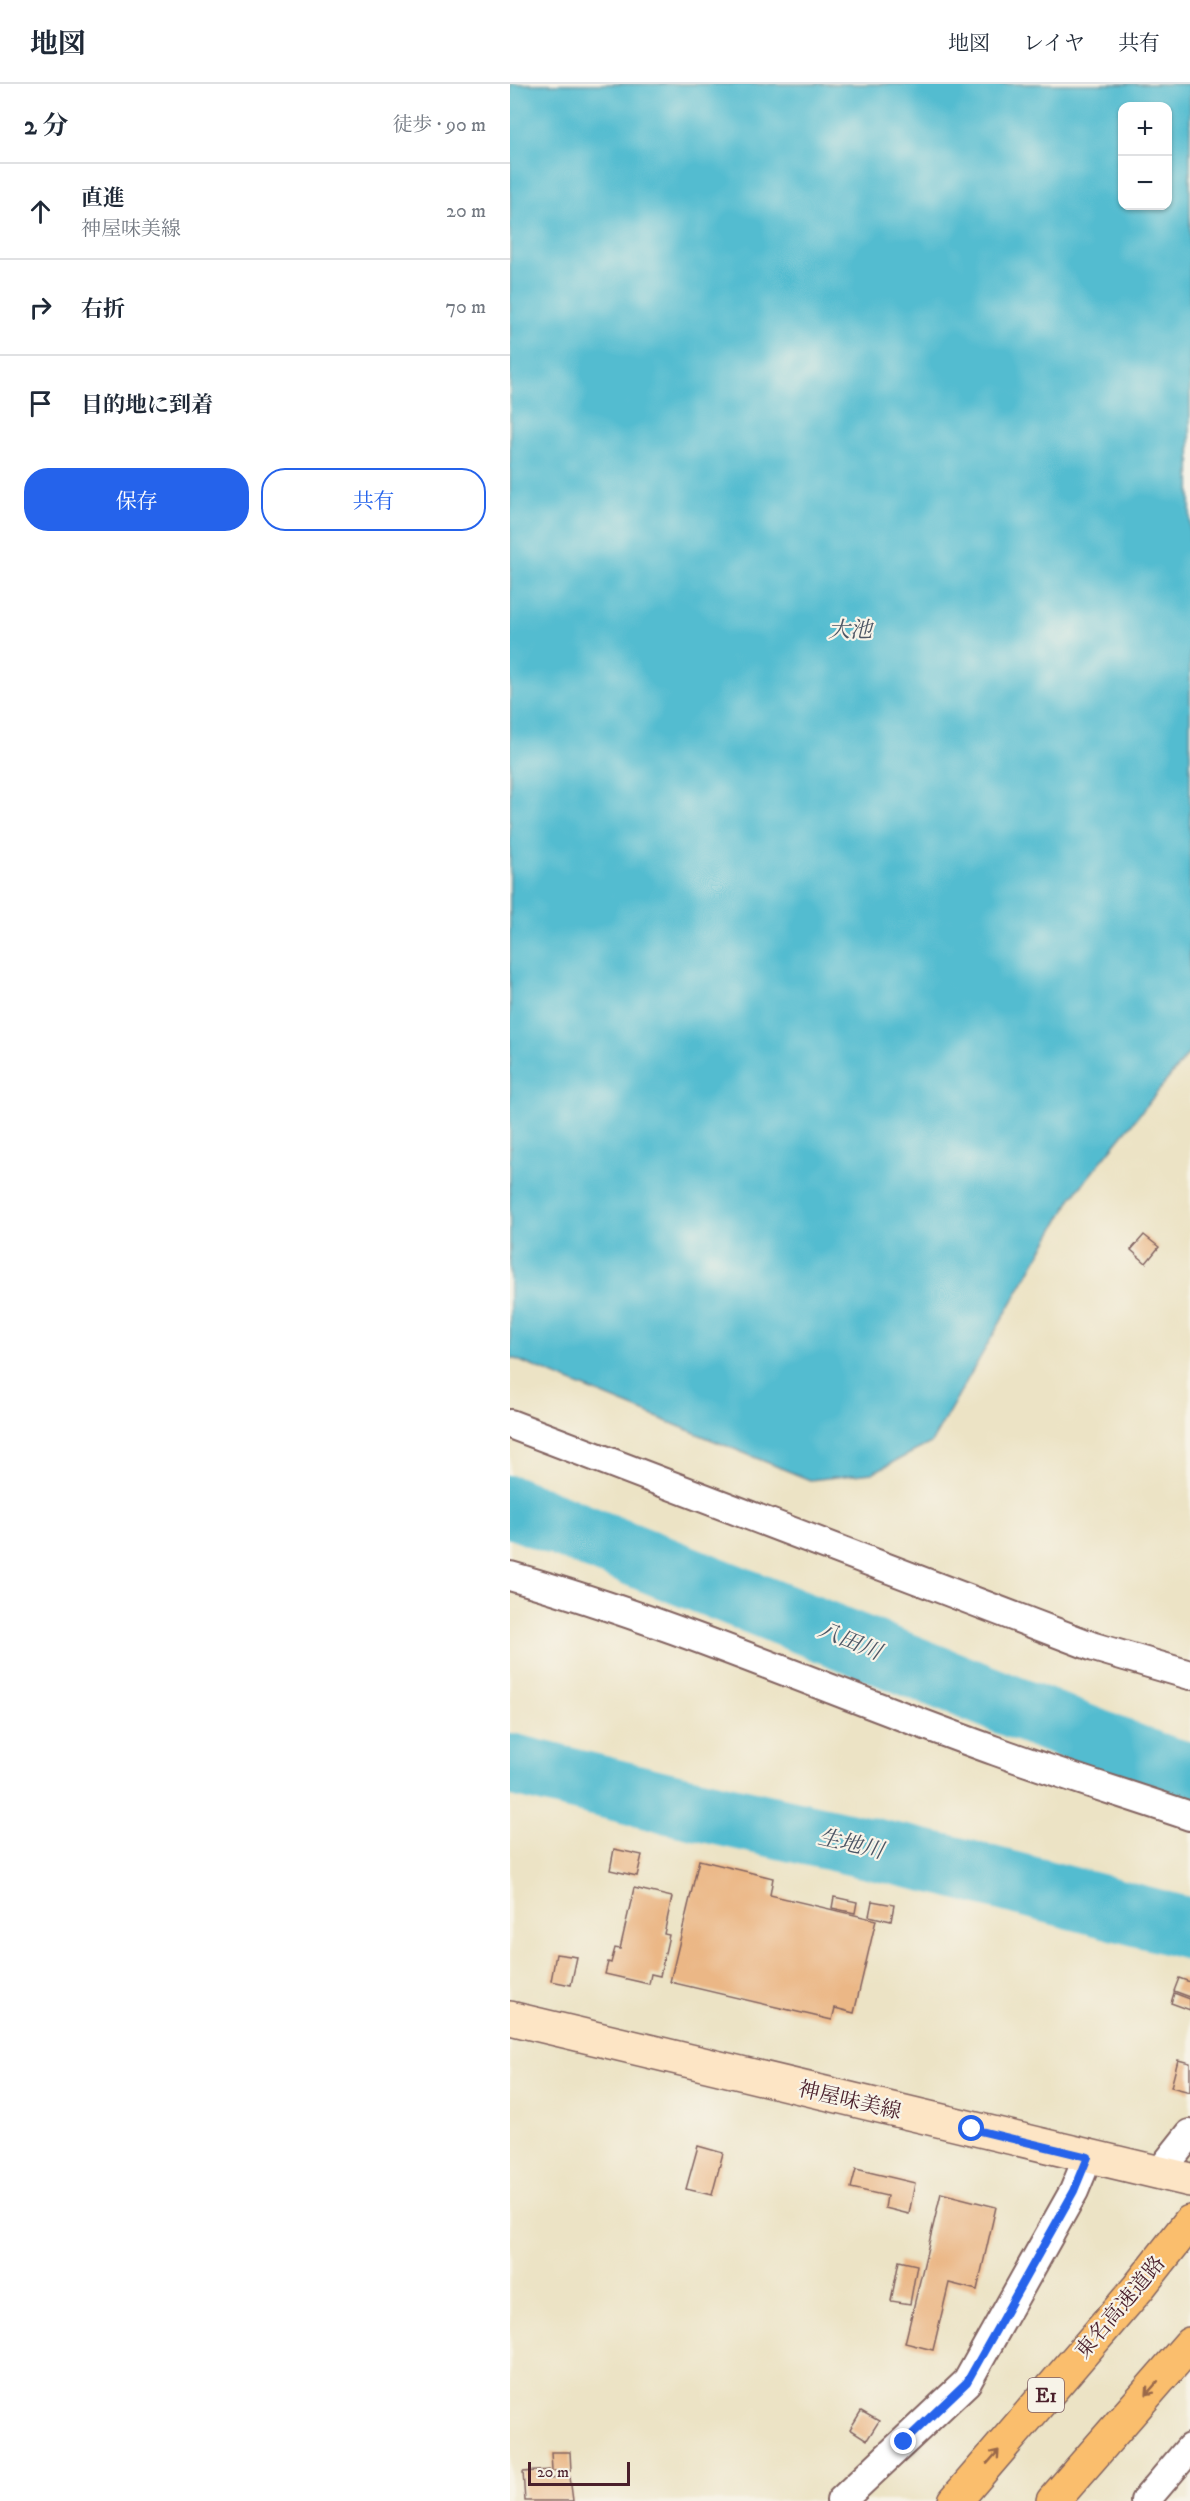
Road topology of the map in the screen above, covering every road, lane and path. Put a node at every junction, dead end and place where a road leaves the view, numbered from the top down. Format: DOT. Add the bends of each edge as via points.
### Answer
graph roads {
  1 [pos="510,1424"];
  2 [pos="510,1576"];
  3 [pos="1190,1675"];
  4 [pos="1190,1816"];
  5 [pos="510,2019"];
  6 [pos="1190,2134"];
  7 [pos="1088,2157"];
  8 [pos="1174,2176"];
  9 [pos="1190,2222"];
  10 [pos="1190,2344"];
  11 [pos="1190,2448"];
  12 [pos="841,2501"];
  13 [pos="955,2501"];
  14 [pos="1053,2501"];
  15 [pos="1145,2501"];
  1 -- 3 [label="street" via="1094,1647"];
  2 -- 4 [label="street" via="571,1593 996,1751"];
  5 -- 7 [label="main road, 神屋味美線"];
  6 -- 8 [label="street"];
  7 -- 8 [label="main road, 神屋味美線"];
  7 -- 12 [label="street" via="1074,2191 967,2382"];
  13 -- 9 [label="highway, 東名高速道路 / E1, one-way"];
  10 -- 14 [label="highway, one-way"];
  11 -- 15 [label="street"];
}
